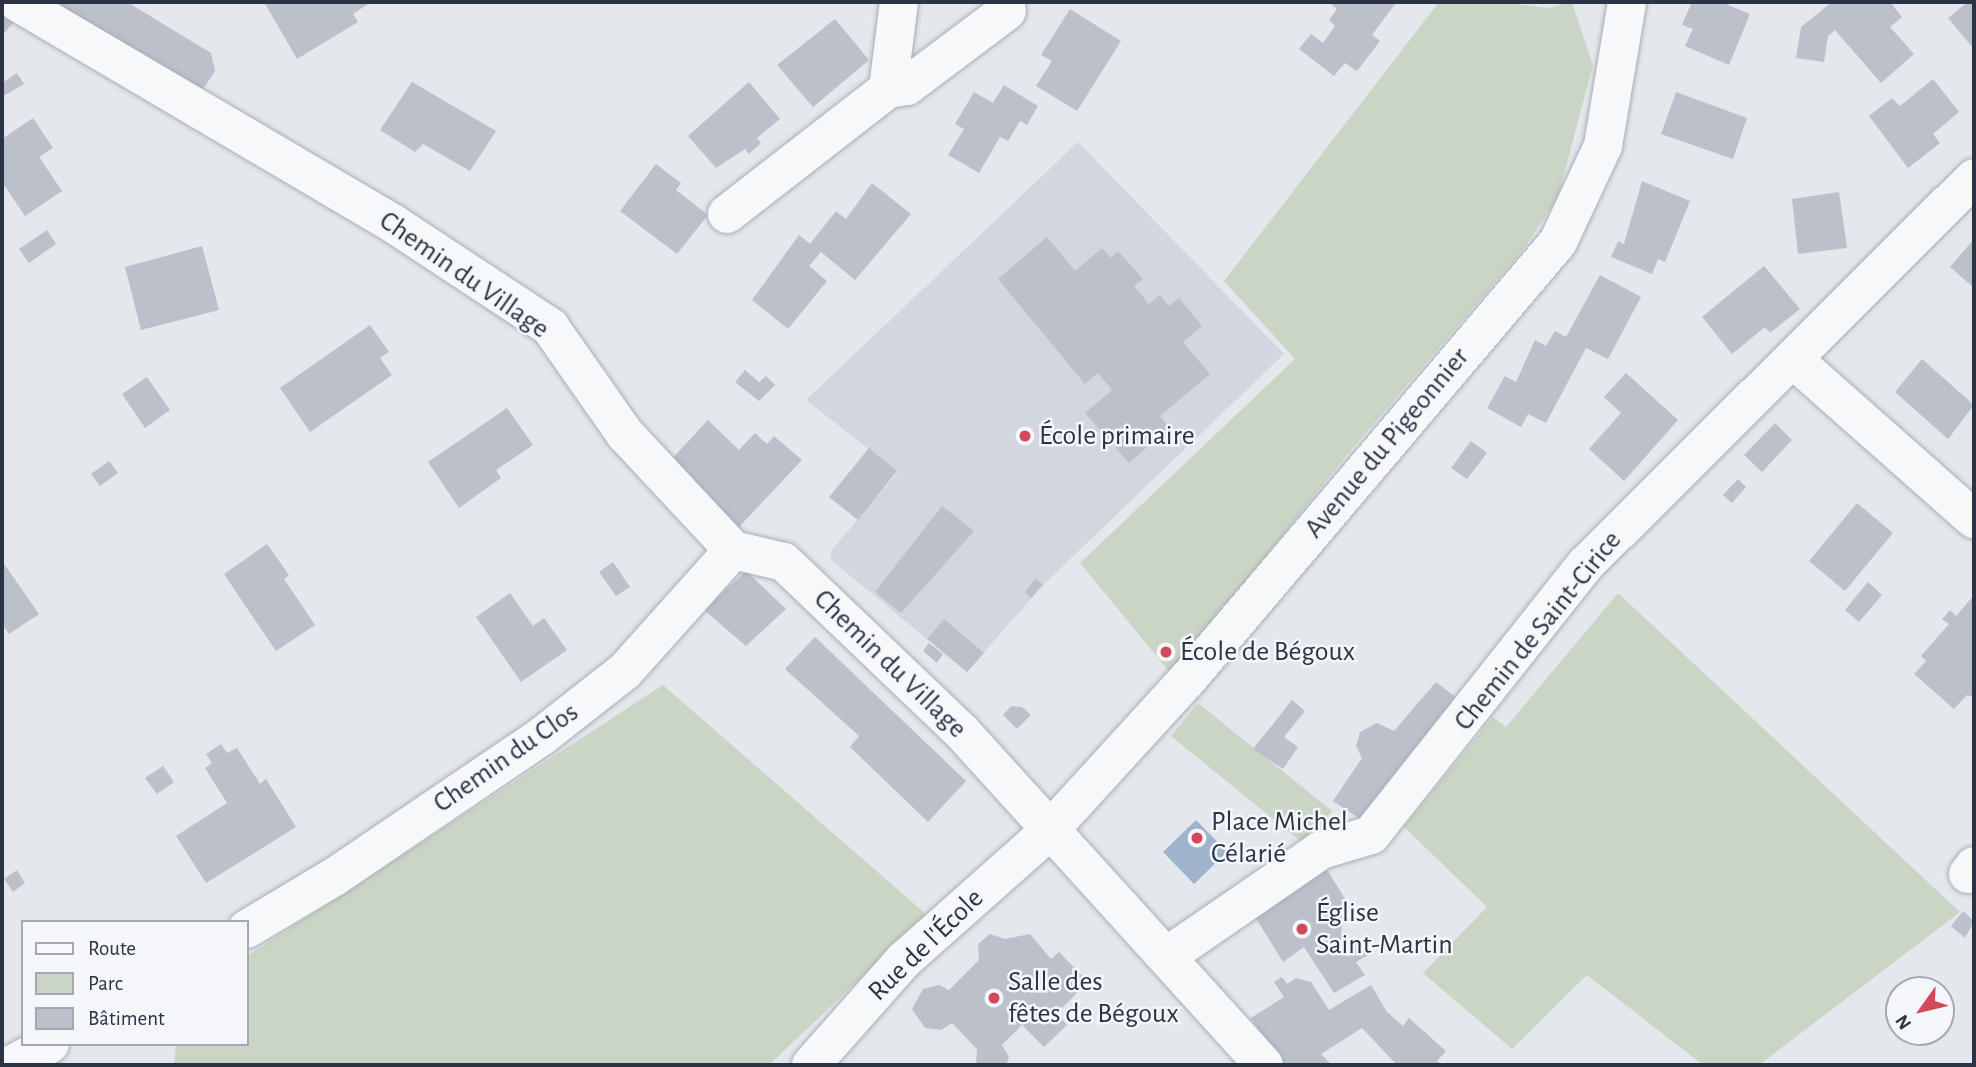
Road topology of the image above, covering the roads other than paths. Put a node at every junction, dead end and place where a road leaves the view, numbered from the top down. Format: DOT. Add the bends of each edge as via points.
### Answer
graph roads {
  1 [pos="17,2"];
  2 [pos="899,2"];
  3 [pos="1627,2"];
  4 [pos="1007,11"];
  5 [pos="888,89"];
  6 [pos="1974,178"];
  7 [pos="727,214"];
  8 [pos="1793,359"];
  9 [pos="1970,509"];
  10 [pos="733,550"];
  11 [pos="1048,832"];
  12 [pos="248,928"];
  13 [pos="1167,956"];
  14 [pos="46,1046"];
  15 [pos="11,1065"];
  16 [pos="811,1065"];
  17 [pos="1264,1065"];
  1 -- 10 [label="street, Chemin du Village" via="394,224 550,327 625,434"];
  2 -- 5 [label="street"];
  3 -- 11 [label="street, Avenue du Pigeonnier" via="1603,146 1558,242 1187,680"];
  4 -- 5 [label="street" via="908,86"];
  5 -- 7 [label="street"];
  6 -- 8 [label="street, Chemin de Saint-Cirice"];
  8 -- 9 [label="street"];
  8 -- 13 [label="street, Chemin de Saint-Cirice" via="1586,564 1370,835 1321,850"];
  10 -- 11 [label="street, Chemin du Village" via="784,562 961,731"];
  10 -- 12 [label="street, Chemin du Clos" via="625,671 552,728 334,877"];
  11 -- 13 [label="street, Chemin du Village"];
  11 -- 16 [label="street, Rue de l'École" via="904,960"];
  13 -- 17 [label="street, Chemin du Village"];
  14 -- 15 [label="street"];
}
